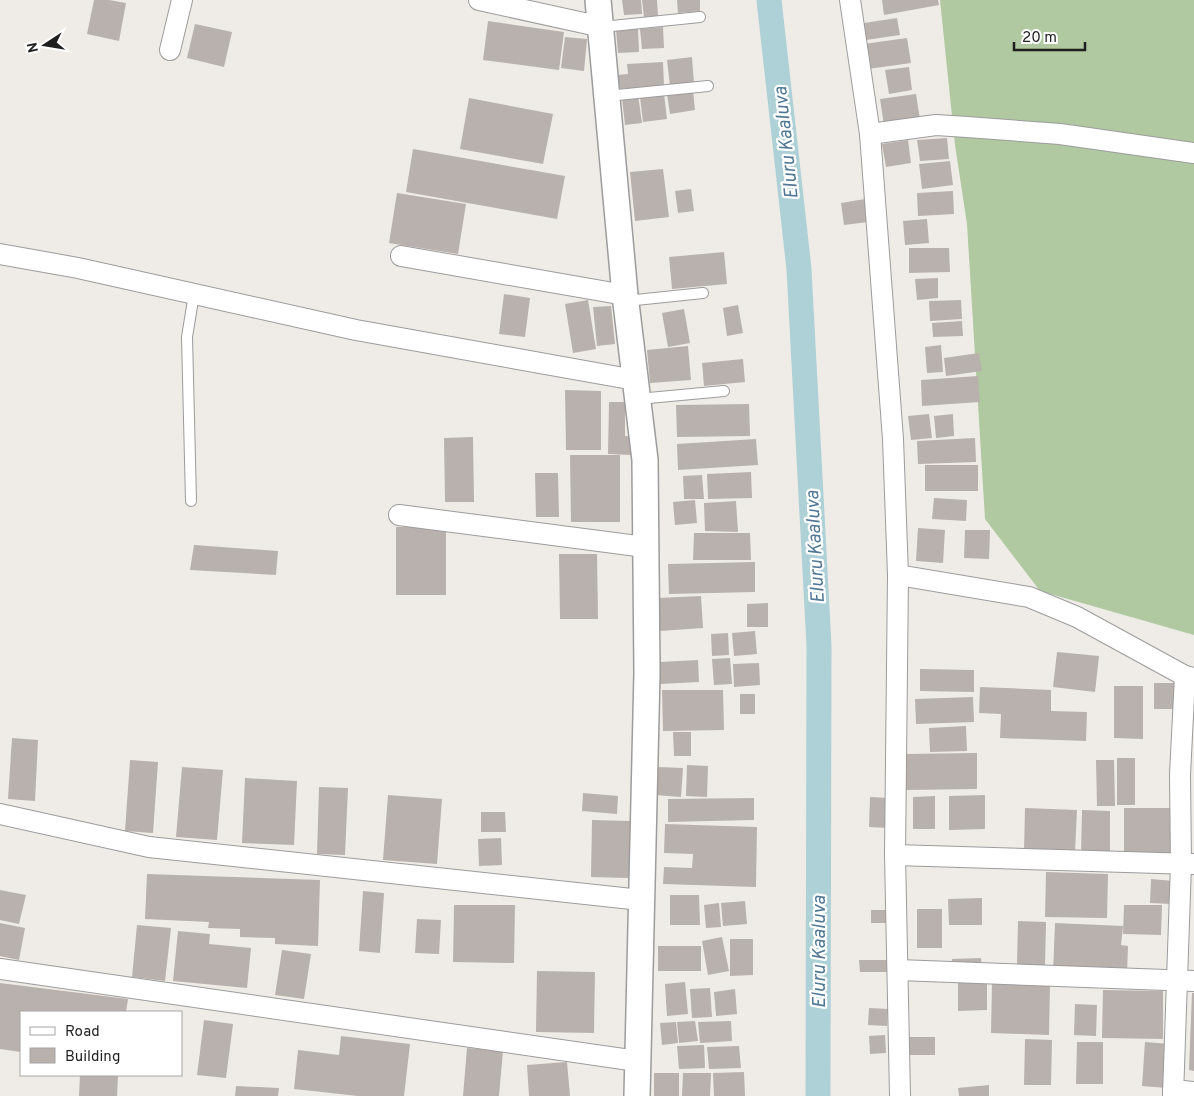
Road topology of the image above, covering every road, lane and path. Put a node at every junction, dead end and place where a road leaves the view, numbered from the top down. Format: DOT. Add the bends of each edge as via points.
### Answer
graph roads {
  1 [pos="182,0"];
  2 [pos="479,0"];
  3 [pos="598,0"];
  4 [pos="850,0"];
  5 [pos="700,17"];
  6 [pos="602,27"];
  7 [pos="170,50"];
  8 [pos="708,86"];
  9 [pos="608,96"];
  10 [pos="870,134"];
  11 [pos="1194,153"];
  12 [pos="0,254"];
  13 [pos="401,256"];
  14 [pos="703,293"];
  15 [pos="194,294"];
  16 [pos="625,298"];
  17 [pos="636,389"];
  18 [pos="724,391"];
  19 [pos="191,501"];
  20 [pos="399,515"];
  21 [pos="645,547"];
  22 [pos="898,575"];
  23 [pos="1190,677"];
  24 [pos="0,814"];
  25 [pos="895,856"];
  26 [pos="1188,864"];
  27 [pos="641,900"];
  28 [pos="0,969"];
  29 [pos="898,970"];
  30 [pos="1185,980"];
  31 [pos="637,1062"];
  32 [pos="1194,1092"];
  33 [pos="1173,1093"];
  34 [pos="638,1096"];
  35 [pos="900,1096"];
  1 -- 7 [label="street"];
  2 -- 6 [label="street"];
  3 -- 6 [label="street"];
  4 -- 10 [label="street"];
  5 -- 6 [label="lane"];
  6 -- 9 [label="street"];
  8 -- 9 [label="lane"];
  9 -- 16 [label="street"];
  10 -- 11 [label="street" via="936,125 967,126 1060,134"];
  10 -- 22 [label="street" via="892,438"];
  12 -- 15 [label="street"];
  13 -- 16 [label="street"];
  14 -- 16 [label="lane"];
  15 -- 17 [label="street"];
  15 -- 19 [label="lane" via="187,337"];
  16 -- 17 [label="street"];
  17 -- 18 [label="lane"];
  17 -- 21 [label="street" via="645,460"];
  20 -- 21 [label="street"];
  21 -- 27 [label="street" via="647,673"];
  22 -- 23 [label="street" via="1029,597 1077,618"];
  22 -- 25 [label="street"];
  23 -- 26 [label="street" via="1180,775"];
  24 -- 27 [label="street" via="149,847"];
  25 -- 26 [label="street"];
  25 -- 29 [label="street"];
  26 -- 30 [label="street"];
  27 -- 31 [label="street"];
  28 -- 31 [label="street"];
  29 -- 30 [label="street"];
  29 -- 35 [label="street"];
  30 -- 33 [label="street"];
  31 -- 34 [label="street"];
  32 -- 33 [label="street"];
}
